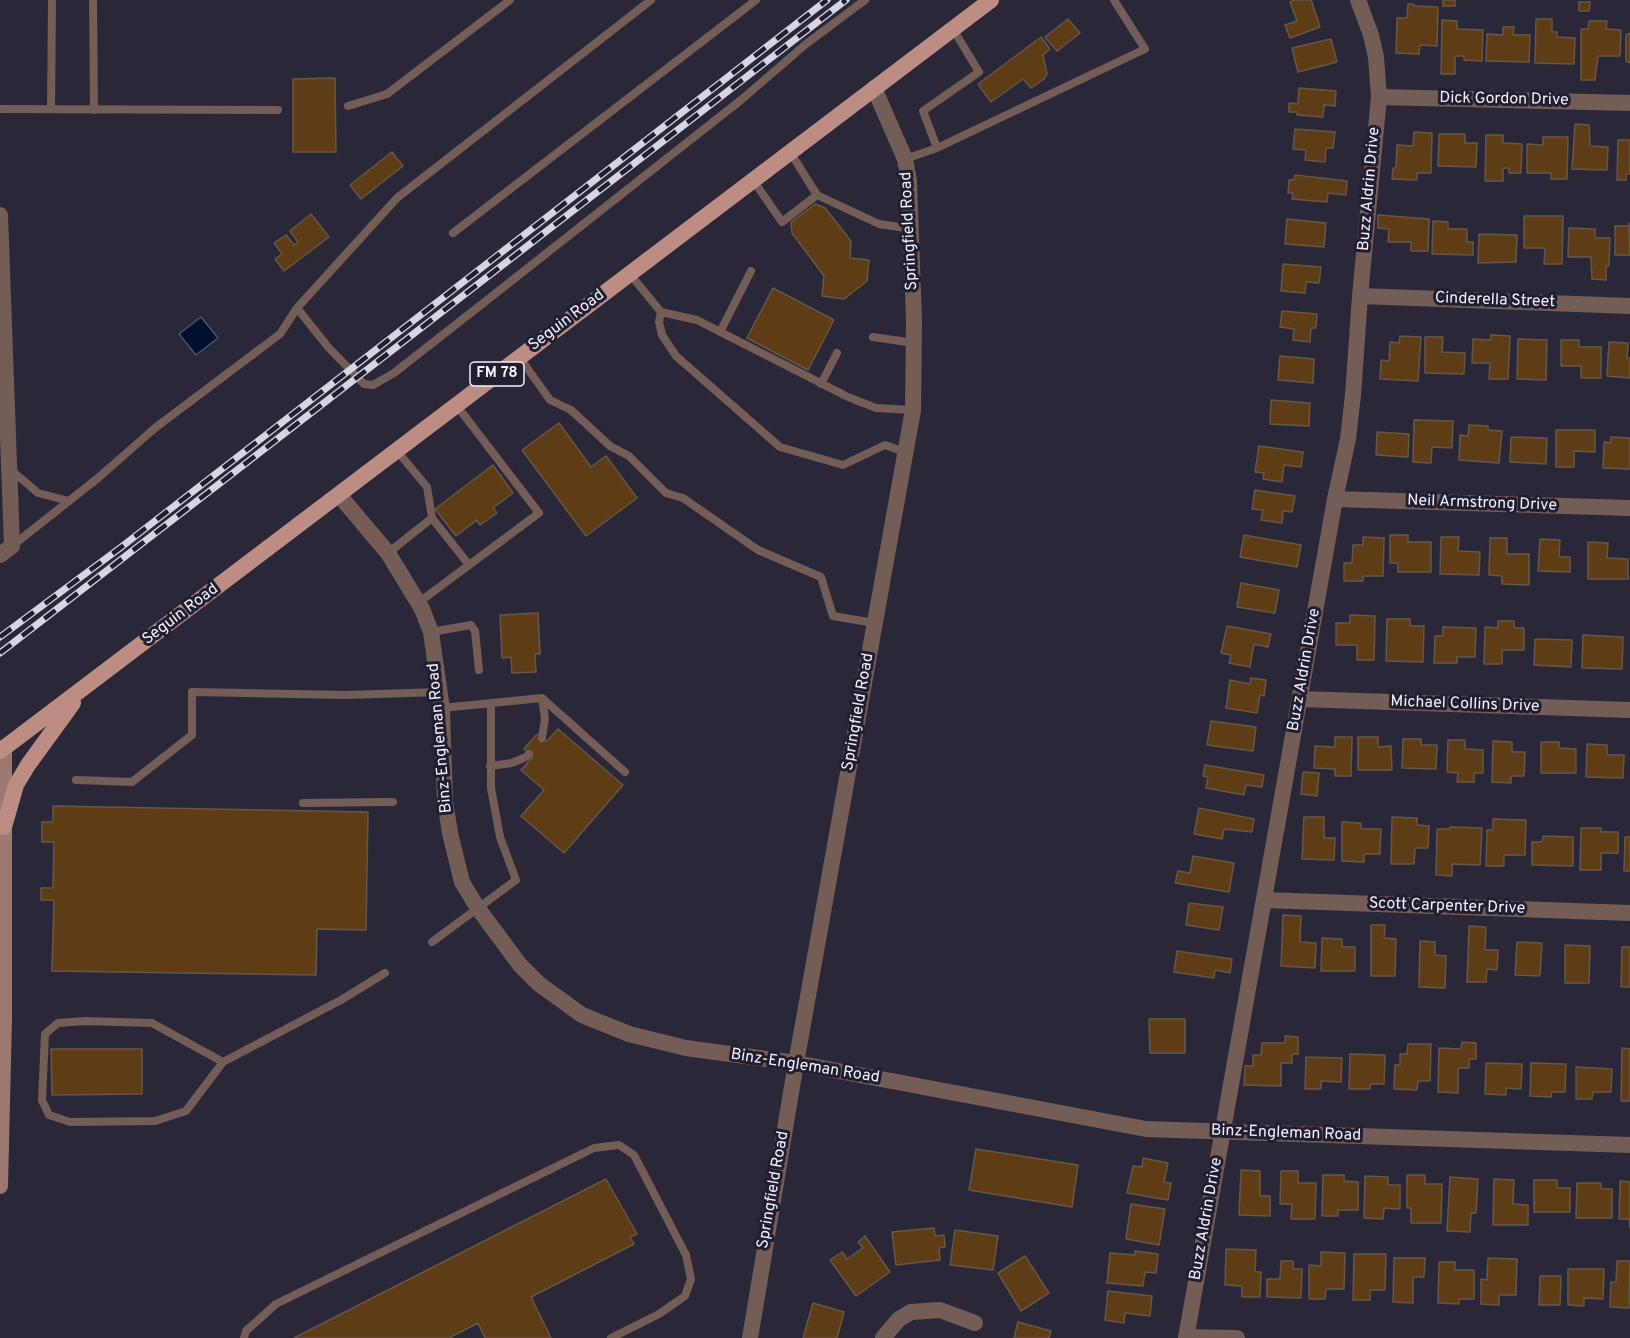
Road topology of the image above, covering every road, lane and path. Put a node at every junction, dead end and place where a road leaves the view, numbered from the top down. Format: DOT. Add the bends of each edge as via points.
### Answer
graph roads {
  1 [pos="52,0"];
  2 [pos="93,0"];
  3 [pos="510,0"];
  4 [pos="651,0"];
  5 [pos="756,0"];
  6 [pos="865,0"];
  7 [pos="991,0"];
  8 [pos="1114,0"];
  9 [pos="1358,0"];
  10 [pos="953,29"];
  11 [pos="874,88"];
  12 [pos="1378,97"];
  13 [pos="1630,103"];
  14 [pos="348,106"];
  15 [pos="0,109"];
  16 [pos="51,109"];
  17 [pos="94,110"];
  18 [pos="278,110"];
  19 [pos="937,148"];
  20 [pos="790,152"];
  21 [pos="905,159"];
  22 [pos="753,180"];
  23 [pos="817,195"];
  24 [pos="0,215"];
  25 [pos="912,229"];
  26 [pos="453,233"];
  27 [pos="751,271"];
  28 [pos="630,274"];
  29 [pos="1360,296"];
  30 [pos="1630,306"];
  31 [pos="297,308"];
  32 [pos="661,312"];
  33 [pos="720,332"];
  34 [pos="873,337"];
  35 [pos="914,343"];
  36 [pos="837,353"];
  37 [pos="520,358"];
  38 [pos="821,384"];
  39 [pos="457,406"];
  40 [pos="913,410"];
  41 [pos="397,451"];
  42 [pos="905,452"];
  43 [pos="9,468"];
  44 [pos="339,495"];
  45 [pos="1335,499"];
  46 [pos="69,501"];
  47 [pos="1630,508"];
  48 [pos="432,518"];
  49 [pos="6,550"];
  50 [pos="388,553"];
  51 [pos="469,565"];
  52 [pos="418,603"];
  53 [pos="874,623"];
  54 [pos="431,632"];
  55 [pos="479,670"];
  56 [pos="83,689"];
  57 [pos="542,698"];
  58 [pos="1300,699"];
  59 [pos="441,700"];
  60 [pos="491,703"];
  61 [pos="1630,710"];
  62 [pos="542,738"];
  63 [pos="2,749"];
  64 [pos="529,754"];
  65 [pos="490,766"];
  66 [pos="625,772"];
  67 [pos="76,780"];
  68 [pos="303,802"];
  69 [pos="393,802"];
  70 [pos="4,826"];
  71 [pos="1264,900"];
  72 [pos="478,908"];
  73 [pos="1630,913"];
  74 [pos="432,942"];
  75 [pos="385,973"];
  76 [pos="223,1062"];
  77 [pos="796,1063"];
  78 [pos="1222,1132"];
  79 [pos="1630,1145"];
  80 [pos="0,1186"];
  81 [pos="975,1323"];
  82 [pos="1186,1337"];
  83 [pos="244,1338"];
  84 [pos="611,1338"];
  85 [pos="750,1338"];
  86 [pos="883,1338"];
  87 [pos="1237,1338"];
  1 -- 16 [label="lane"];
  2 -- 17 [label="lane"];
  3 -- 14 [label="lane" via="387,94"];
  4 -- 31 [label="lane" via="397,198"];
  5 -- 26 [label="lane"];
  6 -- 31 [label="lane" via="394,373 373,385 364,384"];
  7 -- 10 [label="main road, Seguin Road / FM 78"];
  8 -- 19 [label="lane" via="1144,49"];
  9 -- 12 [label="street, Buzz Aldrin Drive" via="1376,57"];
  10 -- 11 [label="main road, Seguin Road / FM 78"];
  10 -- 19 [label="lane" via="979,72 923,111"];
  11 -- 20 [label="main road, Seguin Road / FM 78"];
  11 -- 21 [label="street, Springfield Road"];
  12 -- 13 [label="street, Dick Gordon Drive"];
  12 -- 29 [label="street, Buzz Aldrin Drive"];
  15 -- 16 [label="lane"];
  16 -- 17 [label="lane"];
  17 -- 18 [label="lane"];
  19 -- 21 [label="lane"];
  20 -- 22 [label="main road, Seguin Road / FM 78"];
  20 -- 23 [label="lane"];
  21 -- 25 [label="street, Springfield Road"];
  22 -- 23 [label="lane" via="782,222"];
  22 -- 28 [label="main road, Seguin Road / FM 78"];
  23 -- 25 [label="lane" via="879,224"];
  24 -- 43 [label="street"];
  25 -- 35 [label="street, Springfield Road"];
  27 -- 33 [label="lane"];
  28 -- 32 [label="lane"];
  28 -- 37 [label="main road, Seguin Road / FM 78"];
  29 -- 30 [label="street, Cinderella Street"];
  29 -- 45 [label="street, Buzz Aldrin Drive" via="1348,439"];
  31 -- 46 [label="lane" via="280,334 155,428"];
  32 -- 33 [label="lane" via="697,320"];
  32 -- 42 [label="lane" via="662,335 676,356 780,447 843,465 885,446"];
  33 -- 38 [label="lane"];
  34 -- 35 [label="lane"];
  35 -- 40 [label="street, Springfield Road"];
  36 -- 38 [label="lane"];
  37 -- 39 [label="main road, Seguin Road / FM 78"];
  37 -- 53 [label="lane" via="550,400 572,410 610,447 629,456 666,493 682,498 758,550 821,577 833,616"];
  38 -- 40 [label="lane" via="876,408"];
  39 -- 41 [label="main road, Seguin Road / FM 78"];
  39 -- 51 [label="lane" via="539,513"];
  40 -- 42 [label="street, Springfield Road"];
  41 -- 44 [label="main road, Seguin Road / FM 78"];
  41 -- 48 [label="lane" via="427,488"];
  42 -- 53 [label="street, Springfield Road"];
  43 -- 46 [label="lane" via="38,493"];
  43 -- 49 [label="street"];
  44 -- 50 [label="street, Binz-Engleman Road"];
  44 -- 56 [label="main road, Seguin Road / FM 78"];
  45 -- 47 [label="street, Neil Armstrong Drive"];
  45 -- 58 [label="street, Buzz Aldrin Drive"];
  46 -- 49 [label="lane"];
  48 -- 50 [label="lane"];
  48 -- 51 [label="lane"];
  50 -- 52 [label="street, Binz-Engleman Road"];
  51 -- 52 [label="lane"];
  52 -- 54 [label="street, Binz-Engleman Road"];
  53 -- 77 [label="street, Springfield Road"];
  54 -- 55 [label="lane" via="471,625"];
  54 -- 59 [label="street, Binz-Engleman Road"];
  56 -- 63 [label="main road, Seguin Road / FM 78"];
  56 -- 70 [label="main road" via="16,785"];
  57 -- 60 [label="lane"];
  57 -- 62 [label="lane"];
  57 -- 66 [label="lane"];
  58 -- 61 [label="street, Michael Collins Drive"];
  58 -- 71 [label="street, Buzz Aldrin Drive"];
  59 -- 60 [label="lane"];
  59 -- 67 [label="lane" via="192,692 192,735 132,782"];
  59 -- 72 [label="street, Binz-Engleman Road" via="448,822 462,882"];
  60 -- 65 [label="lane"];
  63 -- 70 [label="main road"];
  64 -- 65 [label="lane" via="512,763"];
  65 -- 72 [label="lane" via="500,837 516,880"];
  68 -- 69 [label="lane"];
  70 -- 80 [label="main road"];
  71 -- 73 [label="street, Scott Carpenter Drive"];
  71 -- 78 [label="street, Buzz Aldrin Drive"];
  72 -- 74 [label="lane"];
  72 -- 77 [label="street, Binz-Engleman Road" via="520,965 582,1015 660,1043"];
  75 -- 76 [label="lane"];
  76 -- 76 [label="lane" via="186,1111 155,1121 70,1122 49,1115 42,1100 45,1034 58,1023 152,1023"];
  77 -- 78 [label="street, Binz-Engleman Road" via="1146,1129"];
  77 -- 85 [label="street, Springfield Road"];
  78 -- 79 [label="street, Binz-Engleman Road"];
  78 -- 82 [label="street, Buzz Aldrin Drive"];
  81 -- 86 [label="street" via="940,1310 911,1311 894,1323"];
  82 -- 87 [label="street"];
  83 -- 84 [label="lane" via="246,1331 276,1304 594,1148 619,1145 634,1155 686,1255 691,1279 685,1296"];
}
